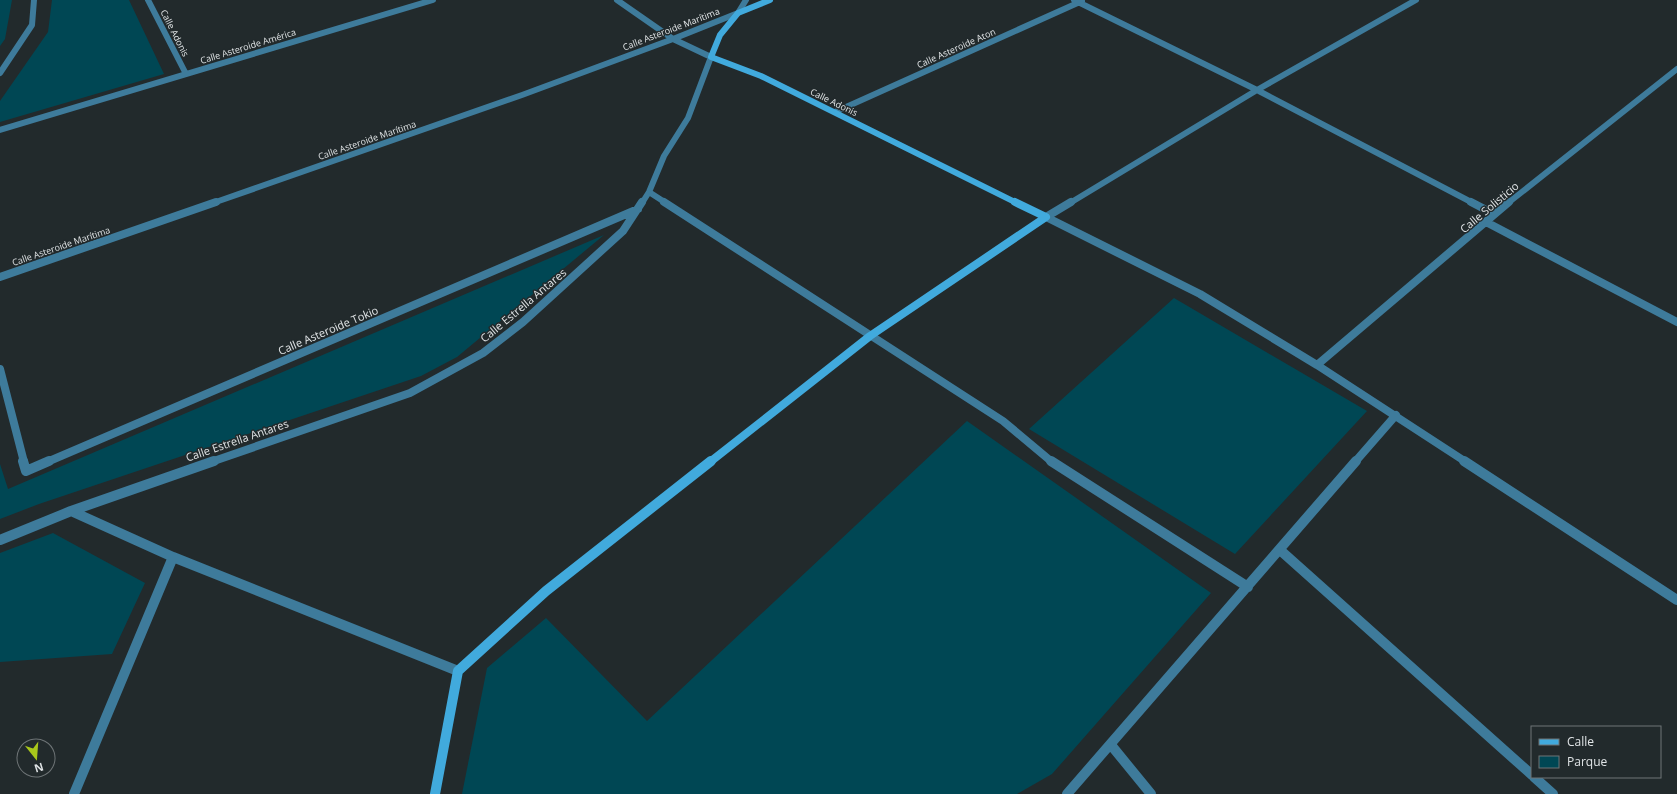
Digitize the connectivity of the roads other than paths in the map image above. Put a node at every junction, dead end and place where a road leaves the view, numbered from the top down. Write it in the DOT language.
graph roads {
  1 [pos="34,0"];
  2 [pos="148,0"];
  3 [pos="433,0"];
  4 [pos="617,0"];
  5 [pos="746,0"];
  6 [pos="770,0"];
  7 [pos="1416,0"];
  8 [pos="1079,1"];
  9 [pos="738,13"];
  10 [pos="673,39"];
  11 [pos="711,57"];
  12 [pos="1677,69"];
  13 [pos="0,73"];
  14 [pos="186,74"];
  15 [pos="1257,90"];
  16 [pos="835,112"];
  17 [pos="0,130"];
  18 [pos="649,192"];
  19 [pos="638,209"];
  20 [pos="1494,214"];
  21 [pos="1046,217"];
  22 [pos="1486,222"];
  23 [pos="0,277"];
  24 [pos="1677,322"];
  25 [pos="870,336"];
  26 [pos="1317,365"];
  27 [pos="0,368"];
  28 [pos="1396,415"];
  29 [pos="71,511"];
  30 [pos="0,540"];
  31 [pos="1280,550"];
  32 [pos="173,557"];
  33 [pos="1248,587"];
  34 [pos="1677,600"];
  35 [pos="458,671"];
  36 [pos="1111,745"];
  37 [pos="1531,774"];
  38 [pos="1535,778"];
  39 [pos="74,794"];
  40 [pos="435,794"];
  41 [pos="1067,794"];
  42 [pos="1151,794"];
  43 [pos="1553,794"];
  1 -- 13 [label="street"];
  2 -- 14 [label="street, Calle Adonis"];
  3 -- 14 [label="street, Calle Asteroide América"];
  4 -- 10 [label="street, Calle Adonis"];
  5 -- 9 [label="street, Calle Estrella Antares"];
  6 -- 9 [label="street"];
  7 -- 15 [label="street"];
  8 -- 15 [label="street"];
  8 -- 16 [label="street, Calle Asteroide Aton"];
  9 -- 10 [label="street, Calle Asteroide Marítima"];
  9 -- 11 [label="street, Calle Estrella Antares"];
  10 -- 11 [label="street, Calle Adonis"];
  10 -- 23 [label="street, Calle Asteroide Marítima"];
  11 -- 16 [label="street, Calle Adonis"];
  11 -- 18 [label="street, Calle Estrella Antares"];
  12 -- 20 [label="street, Calle Solisticio"];
  14 -- 17 [label="street, Calle Asteroide América"];
  15 -- 20 [label="street"];
  15 -- 21 [label="street"];
  16 -- 21 [label="street, Calle Adonis"];
  18 -- 19 [label="street, Calle Estrella Antares"];
  18 -- 25 [label="street"];
  19 -- 27 [label="street, Calle Asteroide Tokio"];
  19 -- 29 [label="street, Calle Estrella Antares"];
  20 -- 22 [label="street, Calle Solisticio"];
  21 -- 25 [label="street"];
  21 -- 26 [label="street"];
  22 -- 24 [label="street"];
  22 -- 26 [label="street, Calle Solisticio"];
  25 -- 33 [label="street"];
  25 -- 35 [label="street"];
  26 -- 28 [label="street"];
  28 -- 31 [label="street"];
  28 -- 34 [label="street"];
  29 -- 30 [label="street, Calle Estrella Antares"];
  29 -- 32 [label="street"];
  31 -- 33 [label="street"];
  31 -- 37 [label="street"];
  32 -- 35 [label="street"];
  32 -- 39 [label="street"];
  33 -- 36 [label="street"];
  35 -- 40 [label="street"];
  36 -- 41 [label="street"];
  36 -- 42 [label="street"];
  38 -- 43 [label="street"];
}
